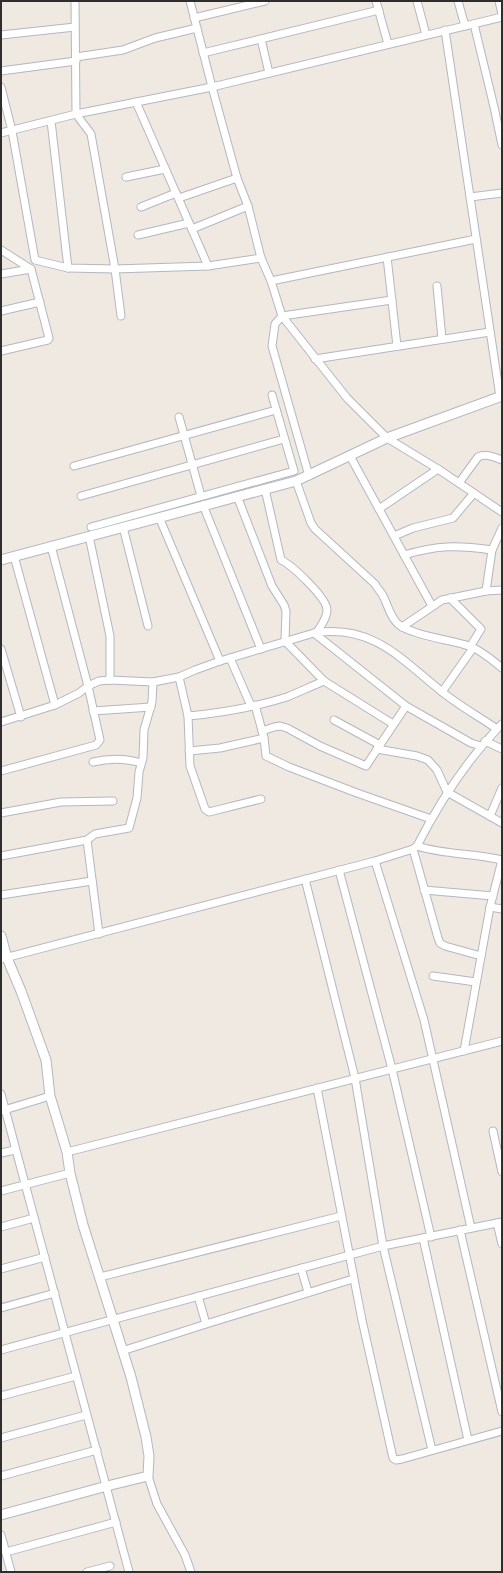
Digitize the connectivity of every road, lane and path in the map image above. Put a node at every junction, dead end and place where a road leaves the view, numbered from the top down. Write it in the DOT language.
graph roads {
  1 [pos="75,1"];
  2 [pos="190,1"];
  3 [pos="265,1"];
  4 [pos="376,1"];
  5 [pos="417,1"];
  6 [pos="458,1"];
  7 [pos="498,1"];
  8 [pos="379,10"];
  9 [pos="502,15"];
  10 [pos="194,18"];
  11 [pos="474,24"];
  12 [pos="465,26"];
  13 [pos="75,27"];
  14 [pos="196,28"];
  15 [pos="445,30"];
  16 [pos="1,35"];
  17 [pos="426,35"];
  18 [pos="261,39"];
  19 [pos="388,44"];
  20 [pos="203,53"];
  21 [pos="76,59"];
  22 [pos="1,71"];
  23 [pos="270,73"];
  24 [pos="1,87"];
  25 [pos="212,87"];
  26 [pos="136,102"];
  27 [pos="502,104"];
  28 [pos="494,107"];
  29 [pos="76,114"];
  30 [pos="51,121"];
  31 [pos="12,130"];
  32 [pos="1,133"];
  33 [pos="502,145"];
  34 [pos="166,169"];
  35 [pos="126,177"];
  36 [pos="237,178"];
  37 [pos="502,193"];
  38 [pos="178,196"];
  39 [pos="470,197"];
  40 [pos="248,206"];
  41 [pos="141,207"];
  42 [pos="191,226"];
  43 [pos="138,236"];
  44 [pos="476,239"];
  45 [pos="1,250"];
  46 [pos="260,258"];
  47 [pos="387,258"];
  48 [pos="208,266"];
  49 [pos="68,268"];
  50 [pos="31,269"];
  51 [pos="115,269"];
  52 [pos="1,274"];
  53 [pos="271,281"];
  54 [pos="437,286"];
  55 [pos="392,300"];
  56 [pos="40,302"];
  57 [pos="1,311"];
  58 [pos="121,316"];
  59 [pos="282,316"];
  60 [pos="490,332"];
  61 [pos="442,340"];
  62 [pos="397,346"];
  63 [pos="1,351"];
  64 [pos="315,359"];
  65 [pos="272,395"];
  66 [pos="501,396"];
  67 [pos="276,410"];
  68 [pos="179,417"];
  69 [pos="184,435"];
  70 [pos="387,438"];
  71 [pos="284,440"];
  72 [pos="350,456"];
  73 [pos="502,460"];
  74 [pos="192,465"];
  75 [pos="74,466"];
  76 [pos="438,469"];
  77 [pos="309,476"];
  78 [pos="296,481"];
  79 [pos="459,483"];
  80 [pos="265,489"];
  81 [pos="474,493"];
  82 [pos="82,496"];
  83 [pos="237,496"];
  84 [pos="202,501"];
  85 [pos="379,509"];
  86 [pos="502,512"];
  87 [pos="159,517"];
  88 [pos="123,527"];
  89 [pos="502,528"];
  90 [pos="90,531"];
  91 [pos="394,536"];
  92 [pos="51,546"];
  93 [pos="492,550"];
  94 [pos="404,555"];
  95 [pos="14,556"];
  96 [pos="1,560"];
  97 [pos="502,590"];
  98 [pos="486,591"];
  99 [pos="450,598"];
  100 [pos="432,606"];
  101 [pos="148,626"];
  102 [pos="402,627"];
  103 [pos="315,632"];
  104 [pos="285,641"];
  105 [pos="472,647"];
  106 [pos="1,649"];
  107 [pos="261,649"];
  108 [pos="230,658"];
  109 [pos="220,660"];
  110 [pos="502,668"];
  111 [pos="179,677"];
  112 [pos="110,680"];
  113 [pos="324,681"];
  114 [pos="153,682"];
  115 [pos="88,686"];
  116 [pos="442,692"];
  117 [pos="55,705"];
  118 [pos="151,706"];
  119 [pos="253,706"];
  120 [pos="406,706"];
  121 [pos="93,711"];
  122 [pos="188,716"];
  123 [pos="21,717"];
  124 [pos="334,720"];
  125 [pos="1,722"];
  126 [pos="393,724"];
  127 [pos="499,726"];
  128 [pos="263,734"];
  129 [pos="483,744"];
  130 [pos="378,747"];
  131 [pos="502,749"];
  132 [pos="189,751"];
  133 [pos="93,762"];
  134 [pos="141,763"];
  135 [pos="1,772"];
  136 [pos="502,788"];
  137 [pos="447,792"];
  138 [pos="261,799"];
  139 [pos="113,801"];
  140 [pos="1,812"];
  141 [pos="490,816"];
  142 [pos="431,819"];
  143 [pos="502,823"];
  144 [pos="87,840"];
  145 [pos="415,847"];
  146 [pos="1,856"];
  147 [pos="502,860"];
  148 [pos="376,861"];
  149 [pos="339,870"];
  150 [pos="305,879"];
  151 [pos="92,881"];
  152 [pos="424,890"];
  153 [pos="1,895"];
  154 [pos="493,896"];
  155 [pos="490,907"];
  156 [pos="502,909"];
  157 [pos="99,934"];
  158 [pos="1,936"];
  159 [pos="481,956"];
  160 [pos="4,958"];
  161 [pos="433,976"];
  162 [pos="476,982"];
  163 [pos="502,1039"];
  164 [pos="464,1050"];
  165 [pos="432,1060"];
  166 [pos="392,1069"];
  167 [pos="355,1078"];
  168 [pos="317,1088"];
  169 [pos="1,1094"];
  170 [pos="50,1096"];
  171 [pos="3,1111"];
  172 [pos="493,1131"];
  173 [pos="15,1150"];
  174 [pos="67,1152"];
  175 [pos="1,1153"];
  176 [pos="502,1172"];
  177 [pos="70,1174"];
  178 [pos="26,1184"];
  179 [pos="1,1191"];
  180 [pos="341,1216"];
  181 [pos="34,1218"];
  182 [pos="500,1222"];
  183 [pos="1,1227"];
  184 [pos="471,1228"];
  185 [pos="460,1230"];
  186 [pos="431,1237"];
  187 [pos="423,1238"];
  188 [pos="502,1244"];
  189 [pos="383,1246"];
  190 [pos="348,1255"];
  191 [pos="44,1256"];
  192 [pos="300,1268"];
  193 [pos="1,1269"];
  194 [pos="100,1277"];
  195 [pos="354,1279"];
  196 [pos="308,1292"];
  197 [pos="55,1293"];
  198 [pos="198,1296"];
  199 [pos="1,1308"];
  200 [pos="112,1320"];
  201 [pos="206,1324"];
  202 [pos="65,1333"];
  203 [pos="1,1350"];
  204 [pos="122,1351"];
  205 [pos="76,1376"];
  206 [pos="1,1396"];
  207 [pos="502,1412"];
  208 [pos="86,1415"];
  209 [pos="502,1431"];
  210 [pos="1,1438"];
  211 [pos="468,1440"];
  212 [pos="98,1450"];
  213 [pos="432,1450"];
  214 [pos="1,1476"];
  215 [pos="148,1476"];
  216 [pos="107,1486"];
  217 [pos="1,1515"];
  218 [pos="116,1522"];
  219 [pos="1,1535"];
  220 [pos="6,1552"];
  221 [pos="110,1566"];
  222 [pos="11,1572"];
  223 [pos="87,1572"];
  224 [pos="129,1572"];
  225 [pos="191,1572"];
  1 -- 13 [label="street"];
  2 -- 10 [label="street"];
  3 -- 10 [label="street"];
  4 -- 8 [label="street"];
  5 -- 17 [label="street"];
  6 -- 12 [label="street"];
  7 -- 9 [label="street"];
  8 -- 18 [label="street"];
  8 -- 19 [label="street"];
  9 -- 11 [label="street"];
  10 -- 14 [label="street"];
  11 -- 12 [label="street"];
  11 -- 28 [label="street"];
  12 -- 15 [label="street"];
  13 -- 16 [label="street"];
  13 -- 21 [label="street"];
  14 -- 20 [label="street"];
  14 -- 21 [label="street"];
  15 -- 17 [label="street"];
  15 -- 39 [label="street"];
  17 -- 19 [label="street"];
  18 -- 20 [label="street"];
  18 -- 23 [label="street"];
  19 -- 23 [label="street"];
  20 -- 25 [label="street"];
  21 -- 22 [label="street"];
  21 -- 29 [label="street"];
  23 -- 25 [label="street"];
  24 -- 31 [label="street"];
  25 -- 26 [label="street"];
  25 -- 36 [label="street"];
  26 -- 29 [label="street"];
  26 -- 34 [label="street"];
  27 -- 28 [label="street"];
  28 -- 33 [label="street"];
  29 -- 30 [label="street"];
  29 -- 51 [label="street"];
  30 -- 31 [label="street"];
  30 -- 49 [label="street"];
  31 -- 32 [label="street"];
  31 -- 49 [label="street"];
  34 -- 35 [label="street"];
  34 -- 38 [label="street"];
  36 -- 38 [label="street"];
  36 -- 40 [label="street"];
  37 -- 39 [label="street"];
  38 -- 41 [label="street"];
  38 -- 42 [label="street"];
  39 -- 44 [label="street"];
  40 -- 42 [label="street"];
  40 -- 46 [label="street"];
  42 -- 43 [label="street"];
  42 -- 48 [label="street"];
  44 -- 47 [label="street"];
  44 -- 60 [label="street"];
  45 -- 50 [label="street"];
  46 -- 48 [label="street"];
  46 -- 53 [label="street"];
  47 -- 53 [label="street"];
  47 -- 55 [label="street"];
  48 -- 51 [label="street"];
  49 -- 51 [label="street"];
  50 -- 52 [label="street"];
  50 -- 56 [label="street"];
  51 -- 58 [label="street"];
  53 -- 59 [label="street"];
  54 -- 61 [label="street"];
  55 -- 59 [label="street"];
  55 -- 62 [label="street"];
  56 -- 57 [label="street"];
  56 -- 63 [label="street"];
  59 -- 64 [label="street"];
  59 -- 77 [label="street"];
  60 -- 61 [label="street"];
  60 -- 66 [label="street"];
  61 -- 62 [label="street"];
  62 -- 64 [label="street"];
  64 -- 70 [label="street"];
  65 -- 67 [label="street"];
  66 -- 70 [label="street"];
  67 -- 69 [label="street"];
  67 -- 71 [label="street"];
  68 -- 69 [label="street"];
  69 -- 74 [label="street"];
  69 -- 75 [label="street"];
  70 -- 72 [label="street"];
  70 -- 76 [label="street"];
  71 -- 74 [label="street"];
  71 -- 84 [label="street"];
  72 -- 77 [label="street"];
  72 -- 85 [label="street"];
  73 -- 79 [label="street"];
  74 -- 82 [label="street"];
  74 -- 84 [label="street"];
  76 -- 79 [label="street"];
  76 -- 85 [label="street"];
  77 -- 78 [label="street"];
  78 -- 80 [label="street"];
  78 -- 102 [label="street"];
  79 -- 81 [label="street"];
  80 -- 83 [label="street"];
  80 -- 103 [label="street"];
  81 -- 86 [label="street"];
  81 -- 91 [label="street"];
  83 -- 84 [label="street"];
  83 -- 104 [label="street"];
  84 -- 87 [label="street"];
  84 -- 90 [label="street"];
  84 -- 107 [label="street"];
  85 -- 91 [label="street"];
  87 -- 88 [label="street"];
  87 -- 109 [label="street"];
  88 -- 90 [label="street"];
  88 -- 101 [label="street"];
  89 -- 93 [label="street"];
  90 -- 92 [label="street"];
  90 -- 112 [label="street"];
  91 -- 94 [label="street"];
  92 -- 95 [label="street"];
  92 -- 115 [label="street"];
  93 -- 94 [label="street"];
  93 -- 98 [label="street"];
  94 -- 100 [label="street"];
  95 -- 96 [label="street"];
  95 -- 117 [label="street"];
  97 -- 98 [label="street"];
  98 -- 99 [label="street"];
  99 -- 100 [label="street"];
  99 -- 105 [label="street"];
  100 -- 102 [label="street"];
  102 -- 105 [label="street"];
  103 -- 104 [label="street"];
  103 -- 116 [label="street"];
  103 -- 120 [label="street"];
  104 -- 107 [label="street"];
  104 -- 113 [label="street"];
  105 -- 110 [label="street"];
  105 -- 116 [label="street"];
  106 -- 123 [label="street"];
  107 -- 108 [label="street"];
  108 -- 109 [label="street"];
  108 -- 119 [label="street"];
  109 -- 111 [label="street"];
  111 -- 114 [label="street"];
  111 -- 122 [label="street"];
  112 -- 114 [label="street"];
  112 -- 115 [label="street"];
  113 -- 119 [label="street"];
  113 -- 126 [label="street"];
  114 -- 118 [label="street"];
  115 -- 117 [label="street"];
  115 -- 121 [label="street"];
  116 -- 127 [label="street"];
  117 -- 123 [label="street"];
  118 -- 121 [label="street"];
  118 -- 134 [label="street"];
  119 -- 122 [label="street"];
  119 -- 128 [label="street"];
  120 -- 126 [label="street"];
  120 -- 129 [label="street"];
  121 -- 135 [label="street"];
  122 -- 132 [label="street"];
  123 -- 125 [label="street"];
  124 -- 130 [label="street"];
  126 -- 130 [label="street"];
  127 -- 129 [label="street"];
  128 -- 130 [label="street"];
  128 -- 132 [label="street"];
  128 -- 142 [label="street"];
  129 -- 131 [label="street"];
  129 -- 137 [label="street"];
  130 -- 137 [label="street"];
  132 -- 138 [label="street"];
  133 -- 134 [label="street"];
  134 -- 144 [label="street"];
  136 -- 141 [label="street"];
  137 -- 141 [label="street"];
  137 -- 142 [label="street"];
  139 -- 140 [label="street"];
  141 -- 143 [label="street"];
  142 -- 145 [label="street"];
  144 -- 146 [label="street"];
  144 -- 151 [label="street"];
  145 -- 147 [label="street"];
  145 -- 148 [label="street"];
  145 -- 152 [label="street"];
  147 -- 154 [label="street"];
  148 -- 149 [label="street"];
  148 -- 165 [label="street"];
  149 -- 150 [label="street"];
  149 -- 166 [label="street"];
  150 -- 157 [label="street"];
  150 -- 167 [label="street"];
  151 -- 153 [label="street"];
  151 -- 157 [label="street"];
  152 -- 154 [label="street"];
  152 -- 159 [label="street"];
  154 -- 155 [label="street"];
  155 -- 156 [label="street"];
  155 -- 159 [label="street"];
  157 -- 160 [label="street"];
  158 -- 160 [label="street"];
  159 -- 162 [label="street"];
  160 -- 170 [label="street"];
  161 -- 162 [label="street"];
  162 -- 164 [label="street"];
  163 -- 164 [label="street"];
  164 -- 165 [label="street"];
  165 -- 166 [label="street"];
  165 -- 184 [label="street"];
  166 -- 167 [label="street"];
  166 -- 186 [label="street"];
  167 -- 168 [label="street"];
  167 -- 189 [label="street"];
  168 -- 174 [label="street"];
  168 -- 180 [label="street"];
  169 -- 171 [label="street"];
  170 -- 171 [label="street"];
  170 -- 174 [label="street"];
  171 -- 173 [label="street"];
  172 -- 176 [label="street"];
  173 -- 175 [label="street"];
  173 -- 178 [label="street"];
  174 -- 177 [label="street"];
  177 -- 178 [label="street"];
  177 -- 194 [label="street"];
  178 -- 179 [label="street"];
  178 -- 181 [label="street"];
  180 -- 190 [label="street"];
  180 -- 194 [label="street"];
  181 -- 183 [label="street"];
  181 -- 191 [label="street"];
  182 -- 184 [label="street"];
  182 -- 188 [label="street"];
  184 -- 185 [label="street"];
  185 -- 186 [label="street"];
  185 -- 207 [label="street"];
  186 -- 187 [label="street"];
  187 -- 189 [label="street"];
  187 -- 211 [label="street"];
  189 -- 190 [label="street"];
  189 -- 213 [label="street"];
  190 -- 192 [label="street"];
  190 -- 195 [label="street"];
  191 -- 193 [label="street"];
  191 -- 197 [label="street"];
  192 -- 196 [label="street"];
  192 -- 198 [label="street"];
  194 -- 200 [label="street"];
  195 -- 196 [label="street"];
  195 -- 213 [label="street"];
  196 -- 201 [label="street"];
  197 -- 199 [label="street"];
  197 -- 202 [label="street"];
  198 -- 200 [label="street"];
  198 -- 201 [label="street"];
  200 -- 202 [label="street"];
  200 -- 204 [label="street"];
  201 -- 204 [label="street"];
  202 -- 203 [label="street"];
  202 -- 205 [label="street"];
  204 -- 215 [label="street"];
  205 -- 206 [label="street"];
  205 -- 208 [label="street"];
  208 -- 210 [label="street"];
  208 -- 212 [label="street"];
  209 -- 211 [label="street"];
  211 -- 213 [label="street"];
  212 -- 214 [label="street"];
  212 -- 216 [label="street"];
  215 -- 216 [label="street"];
  215 -- 225 [label="street"];
  216 -- 217 [label="street"];
  216 -- 218 [label="street"];
  218 -- 220 [label="street"];
  218 -- 224 [label="street"];
  219 -- 220 [label="street"];
  220 -- 222 [label="street"];
  221 -- 223 [label="street"];
}
